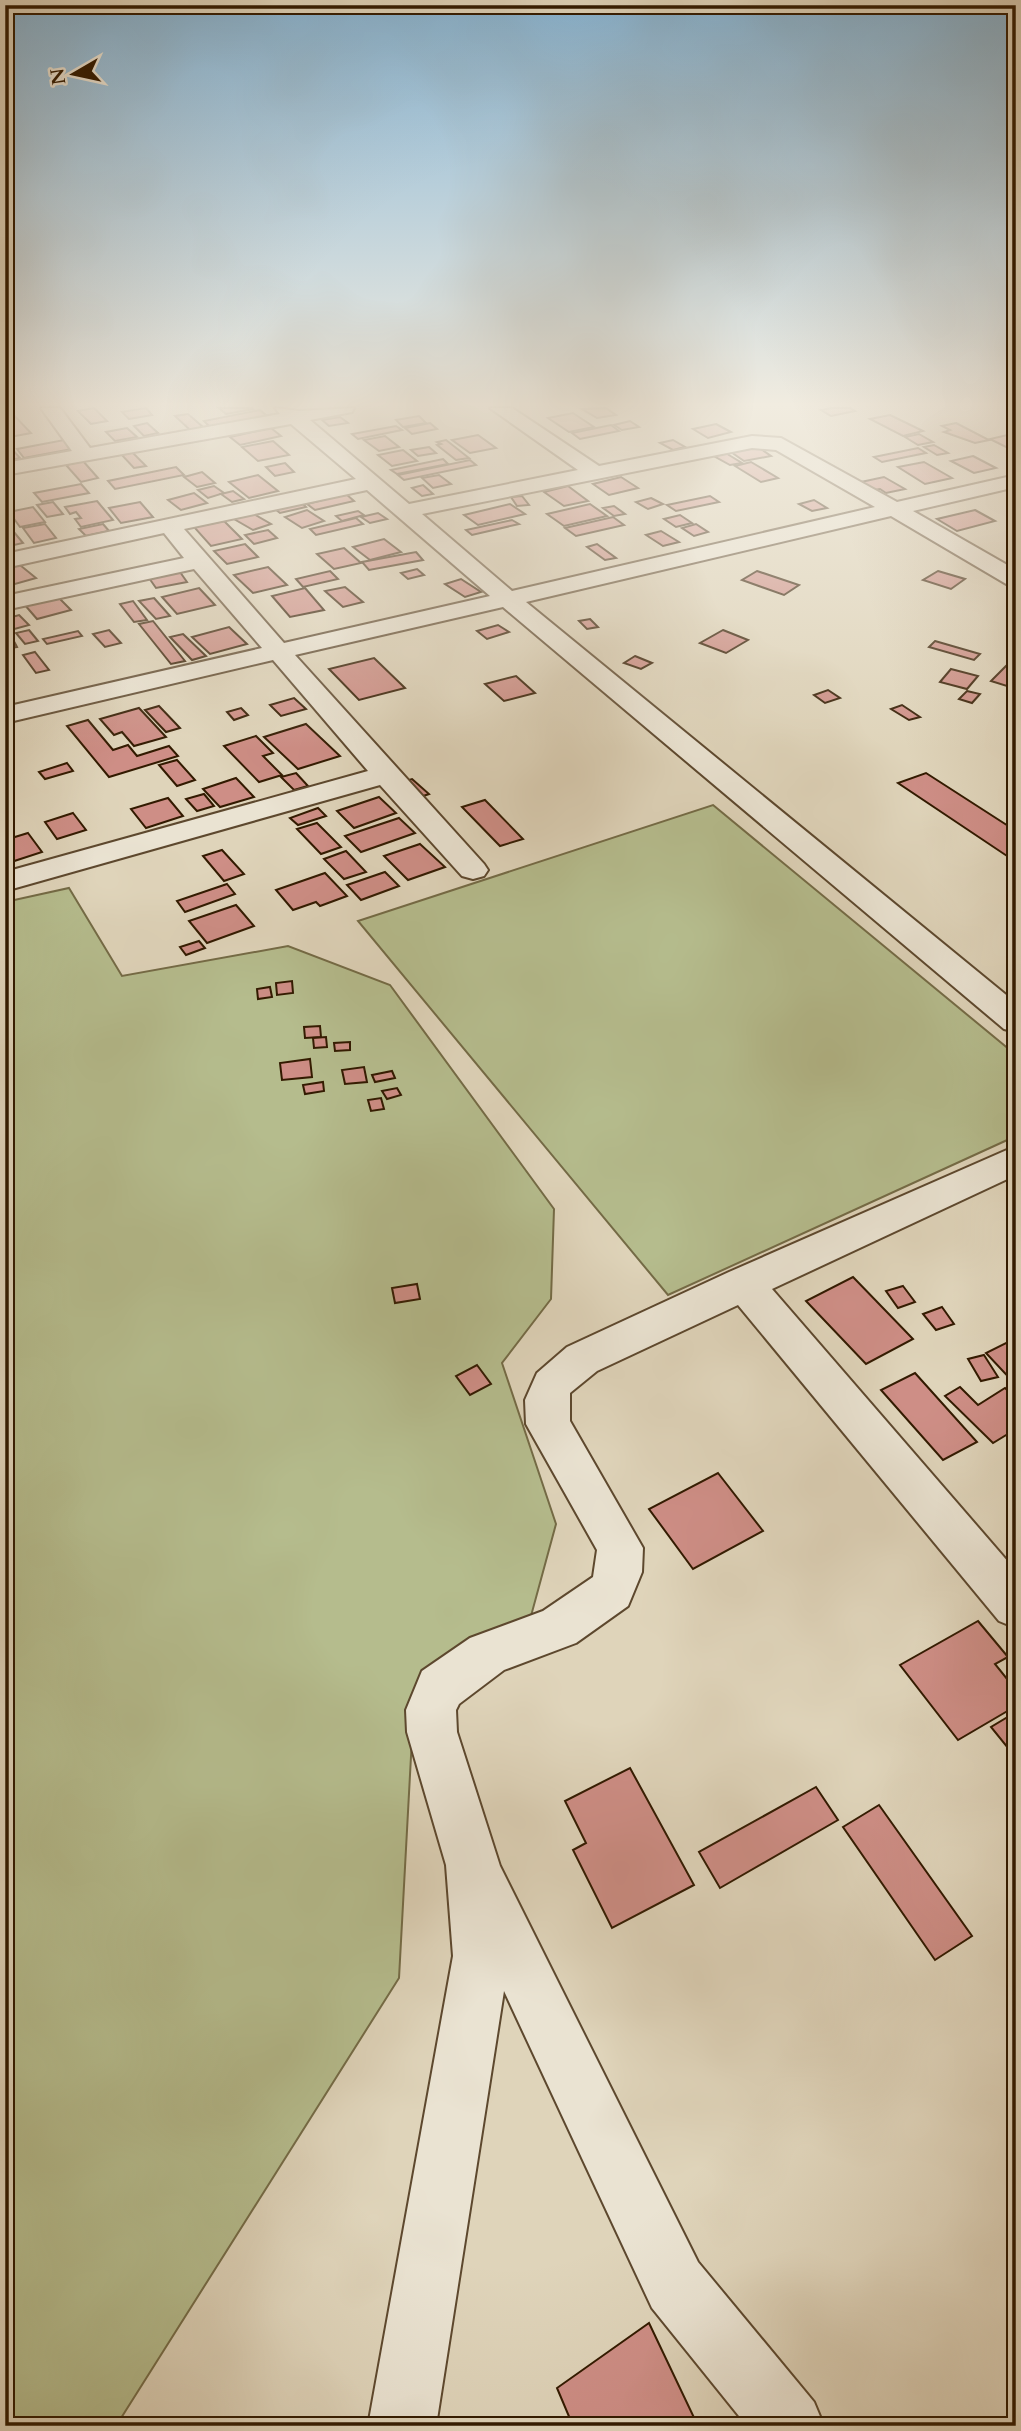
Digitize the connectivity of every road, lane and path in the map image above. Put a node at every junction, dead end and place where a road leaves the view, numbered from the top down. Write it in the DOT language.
graph roads {
  1 [pos="190,521"];
  2 [pos="417,521"];
  3 [pos="837,521"];
  4 [pos="913,521"];
  5 [pos="169,526"];
  6 [pos="5,561"];
  7 [pos="200,561"];
  8 [pos="1016,580"];
  9 [pos="507,598"];
  10 [pos="5,603"];
  11 [pos="276,651"];
  12 [pos="5,715"];
  13 [pos="386,775"];
  14 [pos="473,870"];
  15 [pos="5,882"];
  16 [pos="1016,1021"];
  17 [pos="1016,1159"];
  18 [pos="743,1283"];
  19 [pos="1016,1606"];
  20 [pos="473,1865"];
  21 [pos="402,2426"];
  22 [pos="790,2426"];
  1 -- 5 [label="street"];
  2 -- 9 [label="street"];
  3 -- 9 [label="street"];
  4 -- 8 [label="street"];
  5 -- 6 [label="street"];
  5 -- 7 [label="street"];
  7 -- 10 [label="street"];
  7 -- 11 [label="street"];
  9 -- 11 [label="street"];
  9 -- 16 [label="street"];
  11 -- 12 [label="street"];
  11 -- 13 [label="street"];
  13 -- 14 [label="street"];
  13 -- 15 [label="street"];
  17 -- 18 [label="street"];
  18 -- 19 [label="street"];
  18 -- 20 [label="street"];
  20 -- 21 [label="street"];
  20 -- 22 [label="street"];
}
